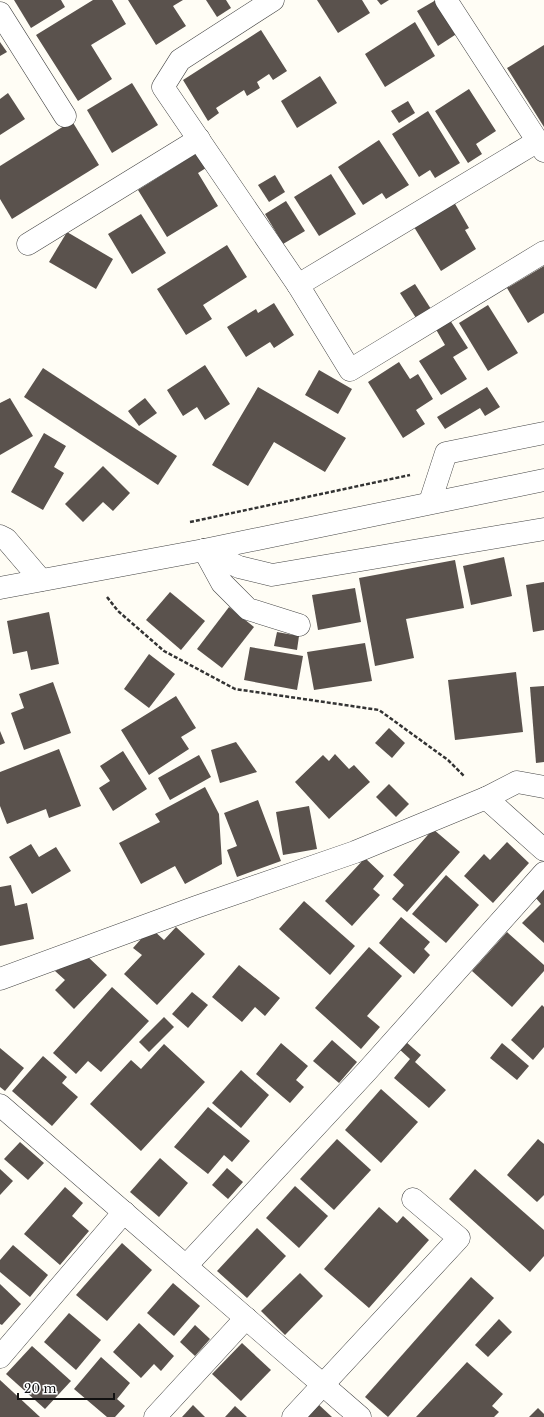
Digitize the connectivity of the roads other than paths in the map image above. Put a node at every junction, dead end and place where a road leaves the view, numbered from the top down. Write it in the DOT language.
graph roads {
  1 [pos="273,0"];
  2 [pos="446,0"];
  3 [pos="0,13"];
  4 [pos="65,116"];
  5 [pos="199,139"];
  6 [pos="541,146"];
  7 [pos="28,244"];
  8 [pos="544,252"];
  9 [pos="298,285"];
  10 [pos="544,433"];
  11 [pos="544,480"];
  12 [pos="430,502"];
  13 [pos="544,529"];
  14 [pos="0,536"];
  15 [pos="204,550"];
  16 [pos="41,580"];
  17 [pos="0,588"];
  18 [pos="299,626"];
  19 [pos="544,787"];
  20 [pos="486,798"];
  21 [pos="544,850"];
  22 [pos="544,873"];
  23 [pos="0,979"];
  24 [pos="0,1105"];
  25 [pos="413,1199"];
  26 [pos="124,1212"];
  27 [pos="186,1266"];
  28 [pos="246,1318"];
  29 [pos="0,1357"];
  30 [pos="322,1384"];
  31 [pos="155,1417"];
  32 [pos="293,1417"];
  33 [pos="360,1417"];
  1 -- 5 [label="street"];
  2 -- 6 [label="street"];
  3 -- 4 [label="street"];
  5 -- 7 [label="street"];
  5 -- 9 [label="street"];
  6 -- 9 [label="street"];
  8 -- 9 [label="street"];
  10 -- 12 [label="street"];
  11 -- 12 [label="street"];
  12 -- 15 [label="street"];
  13 -- 15 [label="street"];
  14 -- 16 [label="street"];
  15 -- 16 [label="street"];
  15 -- 18 [label="street"];
  16 -- 17 [label="street"];
  19 -- 20 [label="street"];
  20 -- 21 [label="street"];
  20 -- 23 [label="street"];
  22 -- 27 [label="street"];
  24 -- 26 [label="street"];
  25 -- 30 [label="street"];
  26 -- 27 [label="street"];
  26 -- 29 [label="street"];
  27 -- 28 [label="street"];
  28 -- 30 [label="street"];
  28 -- 31 [label="street"];
  30 -- 32 [label="street"];
  30 -- 33 [label="street"];
}
